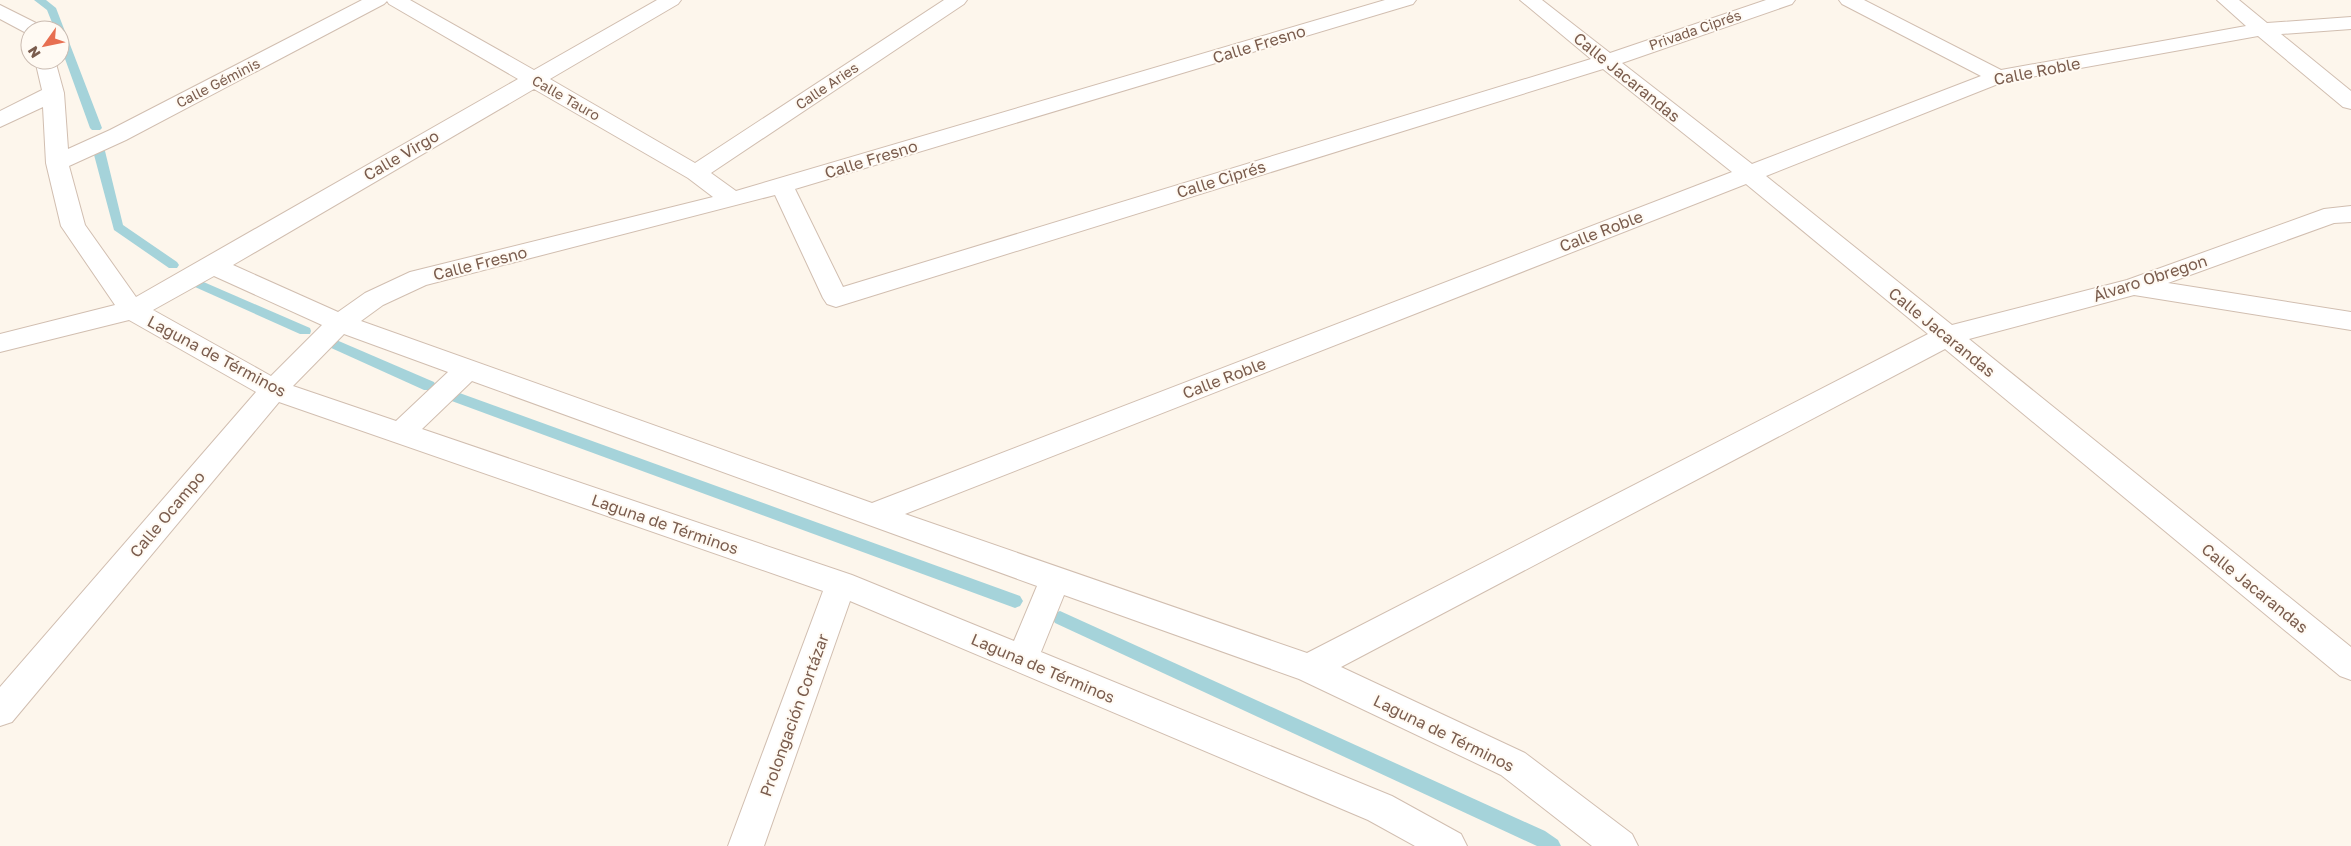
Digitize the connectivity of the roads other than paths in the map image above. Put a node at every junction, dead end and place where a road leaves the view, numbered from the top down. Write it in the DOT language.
graph roads {
  1 [pos="377,0"];
  2 [pos="396,0"];
  3 [pos="671,0"];
  4 [pos="957,0"];
  5 [pos="1406,0"];
  6 [pos="1530,0"];
  7 [pos="1785,0"];
  8 [pos="1849,0"];
  9 [pos="2227,0"];
  10 [pos="0,11"];
  11 [pos="20,22"];
  12 [pos="2351,23"];
  13 [pos="2263,29"];
  14 [pos="1606,61"];
  15 [pos="47,70"];
  16 [pos="1998,77"];
  17 [pos="533,79"];
  18 [pos="53,93"];
  19 [pos="2351,102"];
  20 [pos="0,120"];
  21 [pos="57,163"];
  22 [pos="696,173"];
  23 [pos="1749,174"];
  24 [pos="782,186"];
  25 [pos="732,200"];
  26 [pos="2351,214"];
  27 [pos="211,265"];
  28 [pos="2133,287"];
  29 [pos="132,310"];
  30 [pos="2351,321"];
  31 [pos="340,323"];
  32 [pos="1947,336"];
  33 [pos="0,343"];
  34 [pos="468,369"];
  35 [pos="272,389"];
  36 [pos="401,433"];
  37 [pos="872,515"];
  38 [pos="1055,579"];
  39 [pos="841,584"];
  40 [pos="1022,659"];
  41 [pos="2351,666"];
  42 [pos="1309,668"];
  43 [pos="0,711"];
  44 [pos="746,846"];
  45 [pos="1449,846"];
  46 [pos="1620,846"];
  1 -- 21 [label="street, Calle Géminis"];
  2 -- 17 [label="street, Calle Tauro"];
  3 -- 17 [label="street, Calle Virgo"];
  4 -- 22 [label="street, Calle Aries"];
  5 -- 24 [label="street, Calle Fresno"];
  6 -- 14 [label="street, Calle Jacarandas"];
  7 -- 14 [label="street, Privada Ciprés"];
  8 -- 16 [label="street"];
  9 -- 13 [label="street"];
  10 -- 11 [label="street"];
  12 -- 13 [label="street, Calle Roble"];
  13 -- 16 [label="street, Calle Roble"];
  13 -- 19 [label="street"];
  14 -- 23 [label="street, Calle Jacarandas"];
  14 -- 24 [label="street, Calle Ciprés"];
  15 -- 18 [label="street, Laguna de Términos"];
  16 -- 23 [label="street, Calle Roble"];
  17 -- 22 [label="street, Calle Tauro"];
  17 -- 27 [label="street, Calle Virgo"];
  18 -- 20 [label="street"];
  18 -- 21 [label="street, Laguna de Términos"];
  21 -- 29 [label="street, Laguna de Términos"];
  22 -- 25 [label="street, Calle Tauro"];
  23 -- 32 [label="street, Calle Jacarandas"];
  23 -- 37 [label="street, Calle Roble"];
  24 -- 25 [label="street, Calle Fresno"];
  25 -- 31 [label="street, Calle Fresno"];
  26 -- 28 [label="street, Álvaro Obregon"];
  27 -- 29 [label="street, Calle Virgo"];
  27 -- 31 [label="street, Laguna de Términos"];
  28 -- 30 [label="street"];
  28 -- 32 [label="street, Álvaro Obregon"];
  29 -- 33 [label="street, Calle Virgo"];
  29 -- 35 [label="street, Laguna de Términos"];
  31 -- 34 [label="street, Laguna de Términos"];
  31 -- 35 [label="street, Calle Ocampo"];
  32 -- 41 [label="street, Calle Jacarandas"];
  32 -- 42 [label="street, Álvaro Obregon"];
  34 -- 36 [label="street"];
  34 -- 37 [label="street, Laguna de Términos"];
  35 -- 36 [label="street, Laguna de Términos"];
  35 -- 43 [label="street, Calle Ocampo"];
  36 -- 39 [label="street, Laguna de Términos"];
  37 -- 38 [label="street, Laguna de Términos"];
  38 -- 40 [label="street"];
  38 -- 42 [label="street, Laguna de Términos"];
  39 -- 40 [label="street, Laguna de Términos"];
  39 -- 44 [label="street, Prolongación Cortázar"];
  40 -- 45 [label="street, Laguna de Términos"];
  42 -- 46 [label="street, Laguna de Términos"];
}
